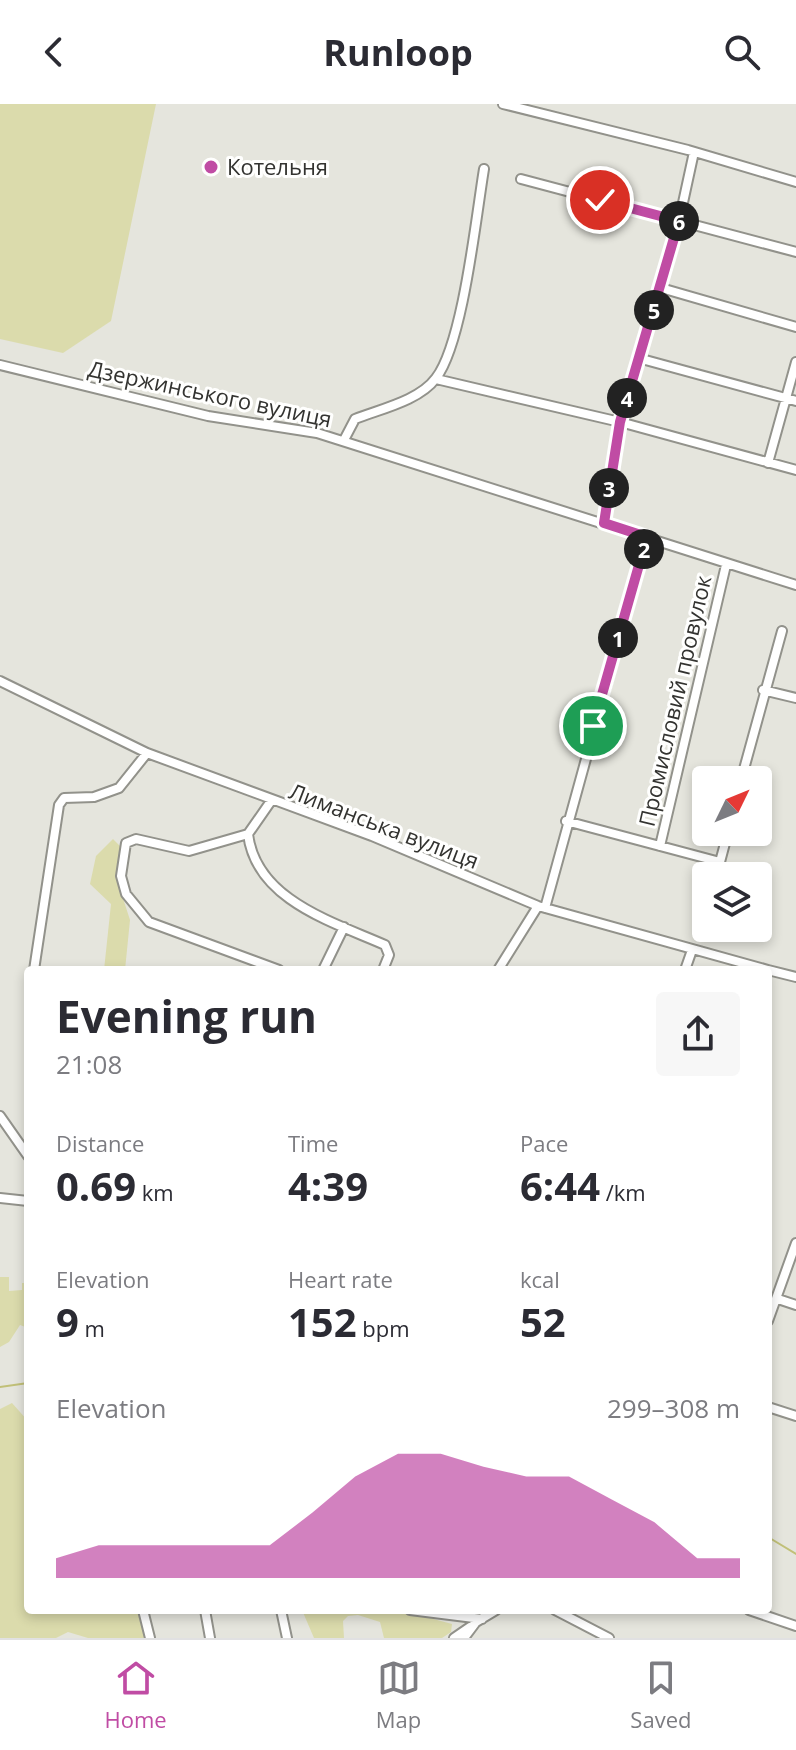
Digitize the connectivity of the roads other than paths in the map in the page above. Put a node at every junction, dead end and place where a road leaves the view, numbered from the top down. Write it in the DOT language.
graph roads {
  1 [pos="503,104"];
  2 [pos="694,152"];
  3 [pos="484,169"];
  4 [pos="521,179"];
  5 [pos="796,182"];
  6 [pos="679,221"];
  7 [pos="796,252"];
  8 [pos="661,288"];
  9 [pos="796,327"];
  10 [pos="638,358"];
  11 [pos="796,362"];
  12 [pos="0,365"];
  13 [pos="436,379"];
  14 [pos="786,398"];
  15 [pos="796,401"];
  16 [pos="620,422"];
  17 [pos="344,440"];
  18 [pos="768,463"];
  19 [pos="796,470"];
  20 [pos="604,523"];
  21 [pos="647,537"];
  22 [pos="726,565"];
  23 [pos="796,585"];
  24 [pos="782,631"];
  25 [pos="0,681"];
  26 [pos="763,690"];
  27 [pos="796,698"];
  28 [pos="147,753"];
  29 [pos="744,766"];
  30 [pos="271,801"];
  31 [pos="566,821"];
  32 [pos="248,834"];
  33 [pos="660,846"];
  34 [pos="724,846"];
  35 [pos="541,907"];
  36 [pos="344,927"];
  37 [pos="692,950"];
  38 [pos="35,966"];
  39 [pos="268,966"];
  40 [pos="325,966"];
  41 [pos="385,966"];
  42 [pos="501,966"];
  43 [pos="686,966"];
  44 [pos="753,966"];
  45 [pos="772,971"];
  46 [pos="796,977"];
  47 [pos="0,1116"];
  48 [pos="24,1150"];
  49 [pos="0,1198"];
  50 [pos="24,1201"];
  51 [pos="796,1243"];
  52 [pos="778,1299"];
  53 [pos="796,1305"];
  54 [pos="772,1310"];
  55 [pos="772,1408"];
  56 [pos="796,1416"];
  57 [pos="144,1614"];
  58 [pos="206,1614"];
  59 [pos="282,1614"];
  60 [pos="438,1614"];
  61 [pos="489,1614"];
  62 [pos="563,1614"];
  63 [pos="761,1614"];
  64 [pos="479,1620"];
  65 [pos="796,1626"];
  66 [pos="150,1638"];
  67 [pos="210,1638"];
  68 [pos="287,1638"];
  69 [pos="454,1638"];
  70 [pos="464,1638"];
  71 [pos="609,1638"];
  1 -- 2 [label="street"];
  2 -- 5 [label="street"];
  2 -- 6 [label="street"];
  3 -- 13 [label="street"];
  4 -- 6 [label="street"];
  6 -- 7 [label="street"];
  6 -- 8 [label="street"];
  8 -- 9 [label="street"];
  8 -- 10 [label="street"];
  10 -- 14 [label="street"];
  10 -- 16 [label="street"];
  11 -- 14 [label="street"];
  12 -- 17 [label="street, Дзержинського вулиця"];
  13 -- 16 [label="street"];
  13 -- 17 [label="street"];
  14 -- 15 [label="street"];
  14 -- 18 [label="street"];
  16 -- 18 [label="street"];
  16 -- 20 [label="street"];
  17 -- 20 [label="street, Дзержинського вулиця"];
  18 -- 19 [label="street"];
  20 -- 21 [label="street, Дзержинського вулиця"];
  21 -- 22 [label="street, Дзержинського вулиця"];
  21 -- 31 [label="street"];
  22 -- 23 [label="street, Дзержинського вулиця"];
  22 -- 33 [label="street, Промисловий провулок"];
  24 -- 26 [label="street"];
  25 -- 28 [label="street, Лиманська вулиця"];
  26 -- 27 [label="street"];
  26 -- 29 [label="street"];
  28 -- 30 [label="street, Лиманська вулиця"];
  28 -- 38 [label="street"];
  30 -- 32 [label="street"];
  30 -- 35 [label="street, Лиманська вулиця"];
  31 -- 33 [label="street"];
  31 -- 35 [label="street"];
  32 -- 36 [label="street"];
  32 -- 39 [label="street"];
  33 -- 34 [label="street"];
  35 -- 37 [label="street, Лиманська вулиця"];
  35 -- 42 [label="street"];
  36 -- 40 [label="street"];
  36 -- 41 [label="street"];
  37 -- 43 [label="street"];
  37 -- 44 [label="street, Лиманська вулиця"];
  45 -- 46 [label="street, Лиманська вулиця"];
  47 -- 48 [label="street"];
  49 -- 50 [label="street"];
  51 -- 52 [label="street"];
  52 -- 53 [label="street"];
  52 -- 54 [label="street"];
  55 -- 56 [label="street"];
  57 -- 66 [label="street"];
  58 -- 67 [label="street"];
  59 -- 68 [label="street"];
  60 -- 64 [label="street"];
  61 -- 64 [label="street"];
  62 -- 71 [label="street"];
  63 -- 65 [label="street"];
  64 -- 69 [label="street"];
  64 -- 70 [label="street"];
}
